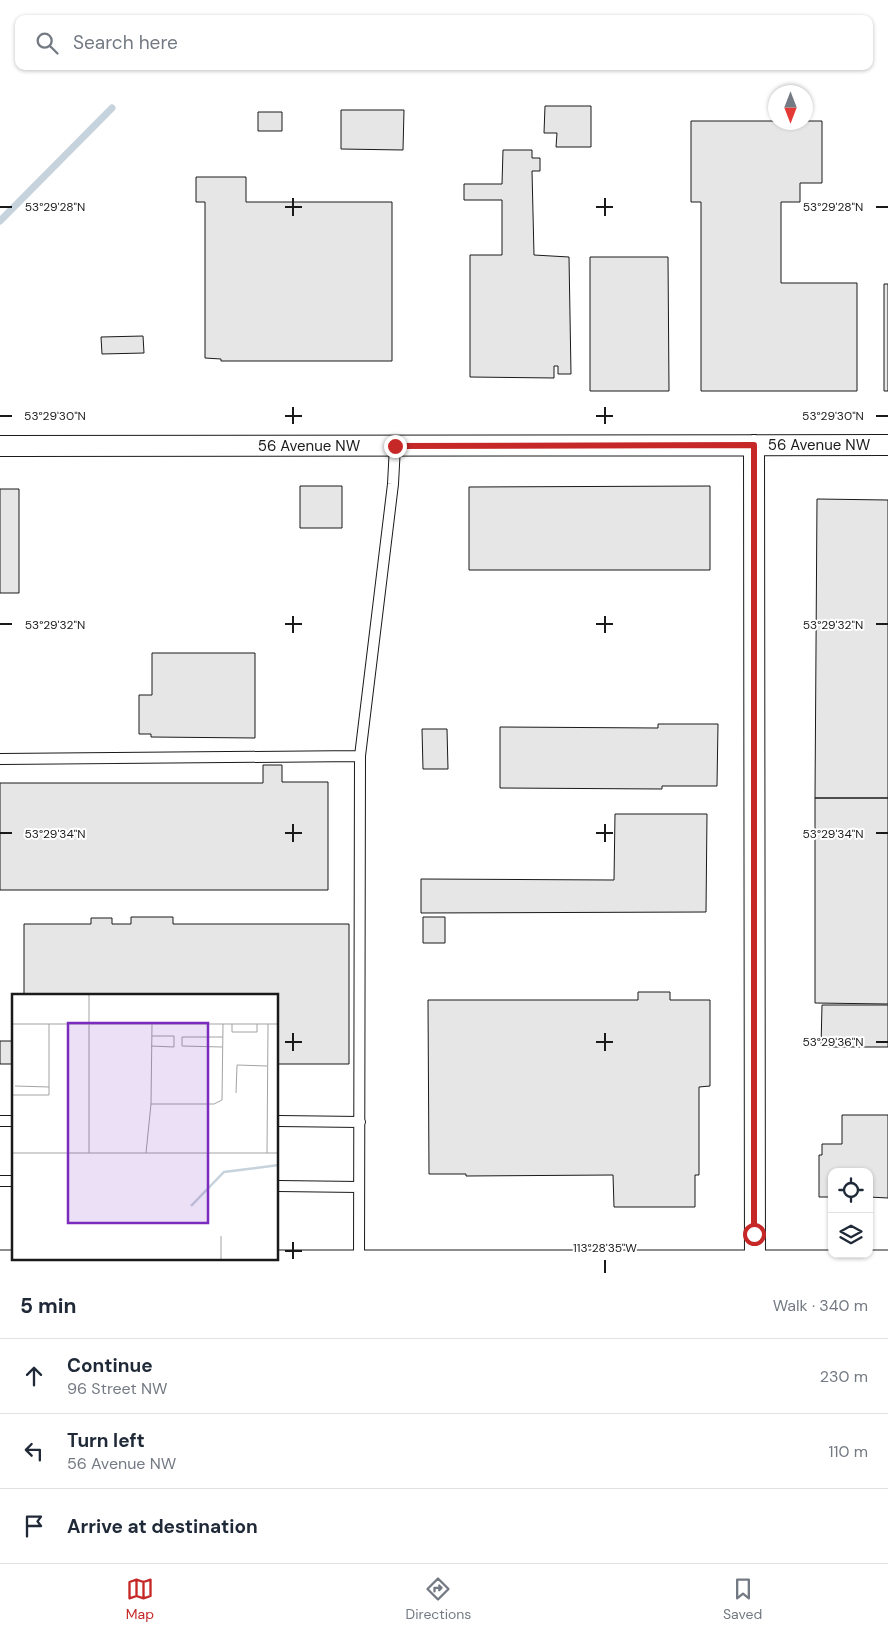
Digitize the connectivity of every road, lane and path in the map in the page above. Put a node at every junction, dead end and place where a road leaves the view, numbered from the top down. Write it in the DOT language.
graph roads {
  1 [pos="754,445"];
  2 [pos="888,445"];
  3 [pos="0,446"];
  4 [pos="395,446"];
  5 [pos="360,756"];
  6 [pos="0,759"];
  7 [pos="279,1121"];
  8 [pos="360,1122"];
  9 [pos="279,1186"];
  10 [pos="359,1187"];
  11 [pos="0,1263"];
  12 [pos="359,1263"];
  13 [pos="888,1263"];
  14 [pos="754,1268"];
  1 -- 2 [label="street, 56 Avenue NW"];
  1 -- 4 [label="street, 56 Avenue NW"];
  1 -- 14 [label="street"];
  3 -- 4 [label="street, 56 Avenue NW"];
  4 -- 5 [label="lane"];
  5 -- 6 [label="lane"];
  5 -- 8 [label="lane"];
  7 -- 8 [label="lane"];
  8 -- 10 [label="lane"];
  9 -- 10 [label="lane"];
  10 -- 12 [label="lane"];
  11 -- 12 [label="street"];
  12 -- 14 [label="street"];
  13 -- 14 [label="street"];
}
